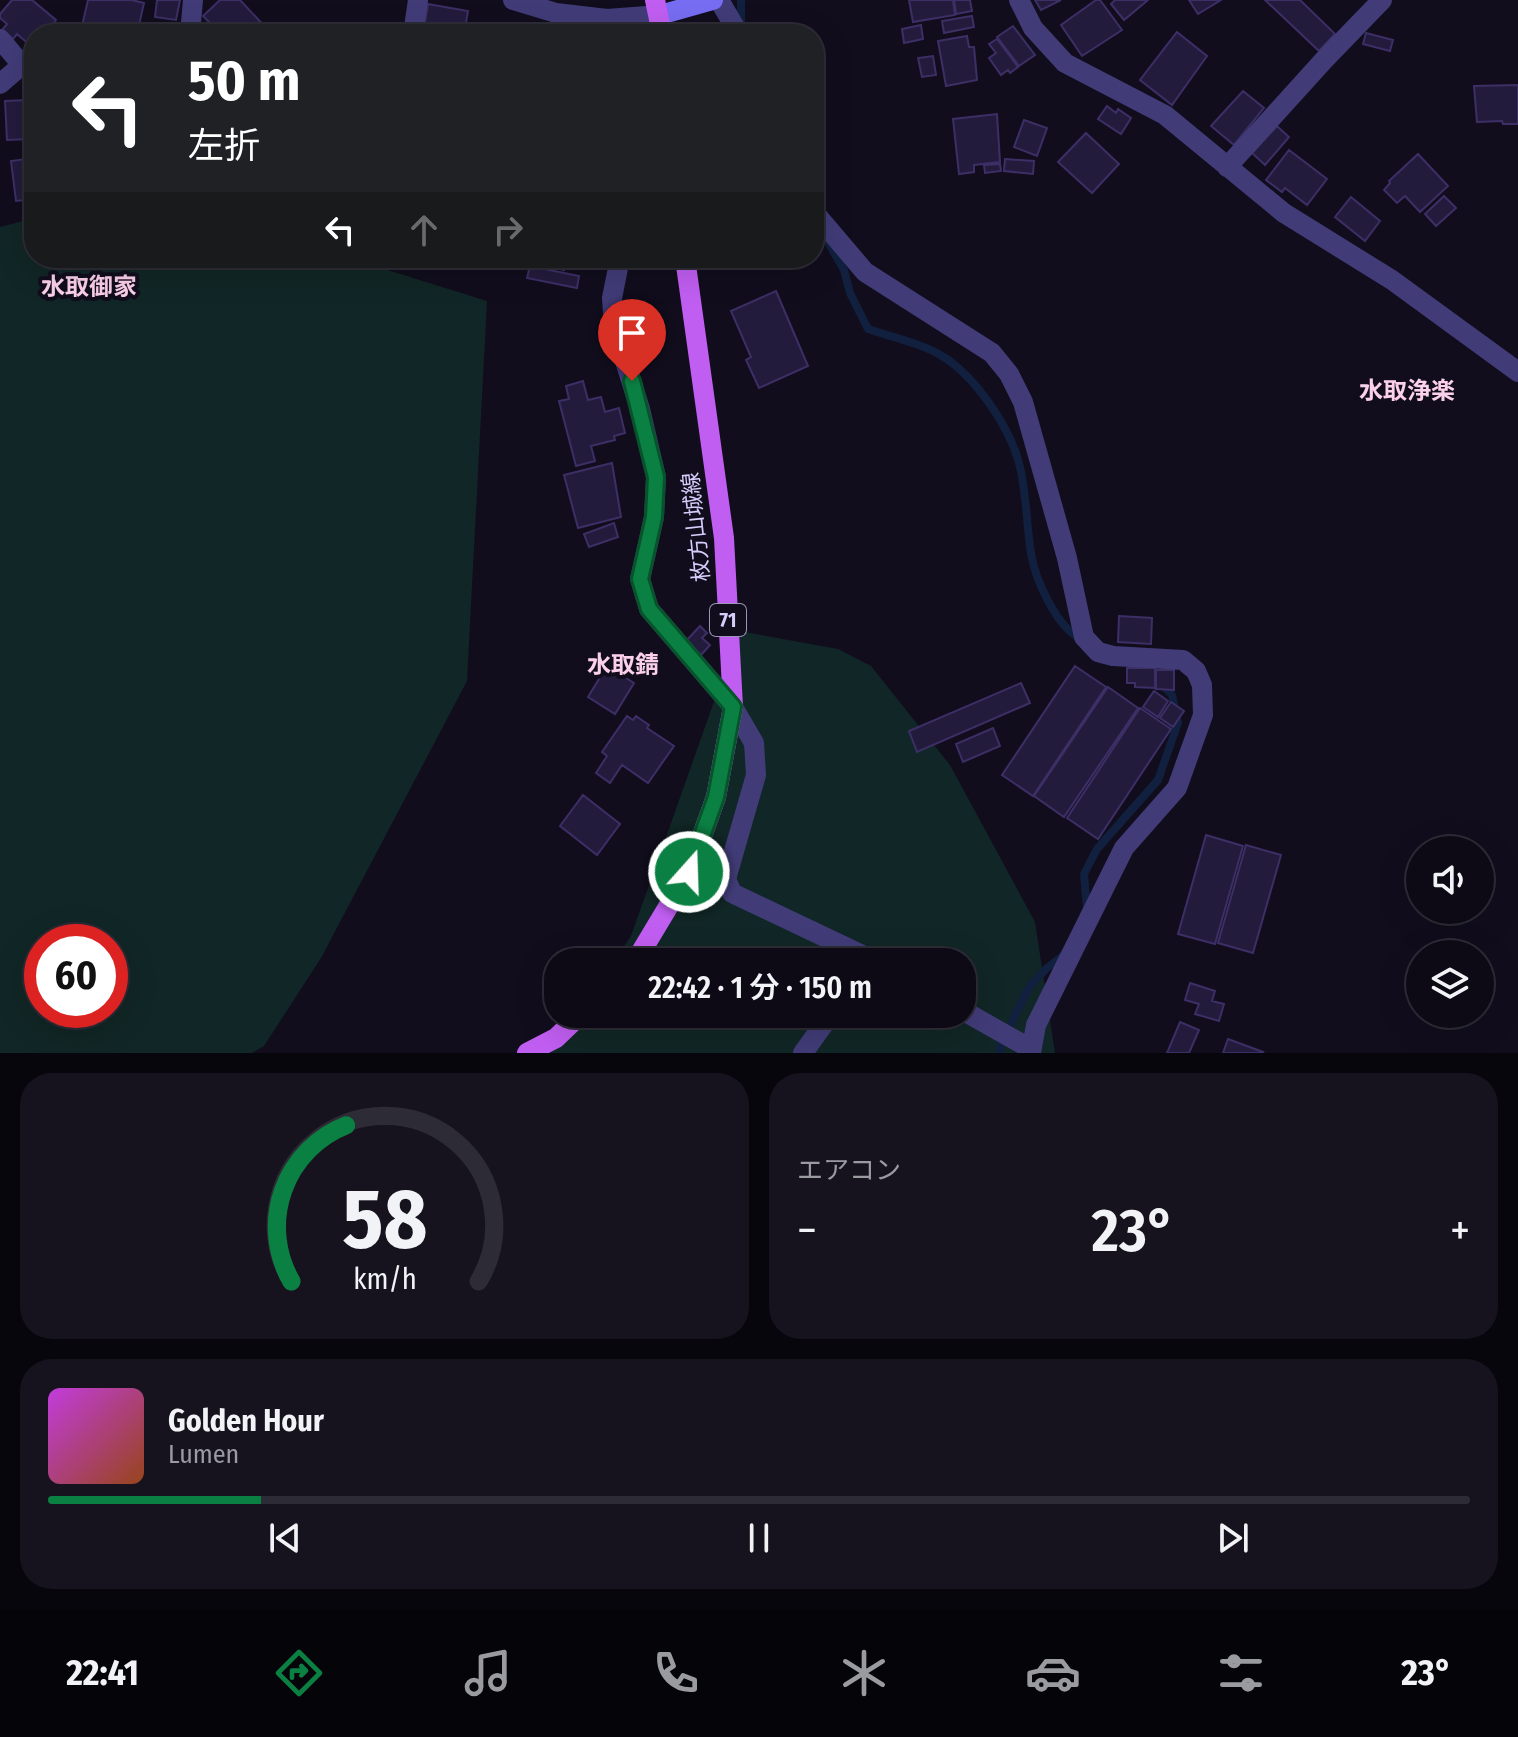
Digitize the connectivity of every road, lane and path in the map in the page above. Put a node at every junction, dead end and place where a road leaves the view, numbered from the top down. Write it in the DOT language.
graph roads {
  1 [pos="193,0"];
  2 [pos="418,0"];
  3 [pos="513,0"];
  4 [pos="713,0"];
  5 [pos="719,0"];
  6 [pos="1019,0"];
  7 [pos="1382,0"];
  8 [pos="659,16"];
  9 [pos="191,24"];
  10 [pos="414,24"];
  11 [pos="733,24"];
  12 [pos="0,39"];
  13 [pos="0,84"];
  14 [pos="1227,167"];
  15 [pos="824,224"];
  16 [pos="618,268"];
  17 [pos="686,268"];
  18 [pos="1518,372"];
  19 [pos="733,707"];
  20 [pos="643,948"];
  21 [pos="845,948"];
  22 [pos="976,1018"];
  23 [pos="566,1028"];
  24 [pos="821,1028"];
  25 [pos="1031,1051"];
  26 [pos="527,1053"];
  27 [pos="803,1053"];
  1 -- 9 [label="street"];
  2 -- 10 [label="street"];
  3 -- 8 [label="street"];
  4 -- 8 [label="street"];
  5 -- 11 [label="street"];
  6 -- 14 [label="street"];
  7 -- 14 [label="street"];
  12 -- 13 [label="street"];
  14 -- 18 [label="street"];
  15 -- 25 [label="street"];
  16 -- 19 [label="street"];
  17 -- 19 [label="main road, 枚方山城線 / 71"];
  19 -- 20 [label="main road, 枚方山城線 / 71"];
  19 -- 21 [label="street"];
  22 -- 25 [label="street"];
  23 -- 26 [label="main road"];
  24 -- 27 [label="street"];
}
